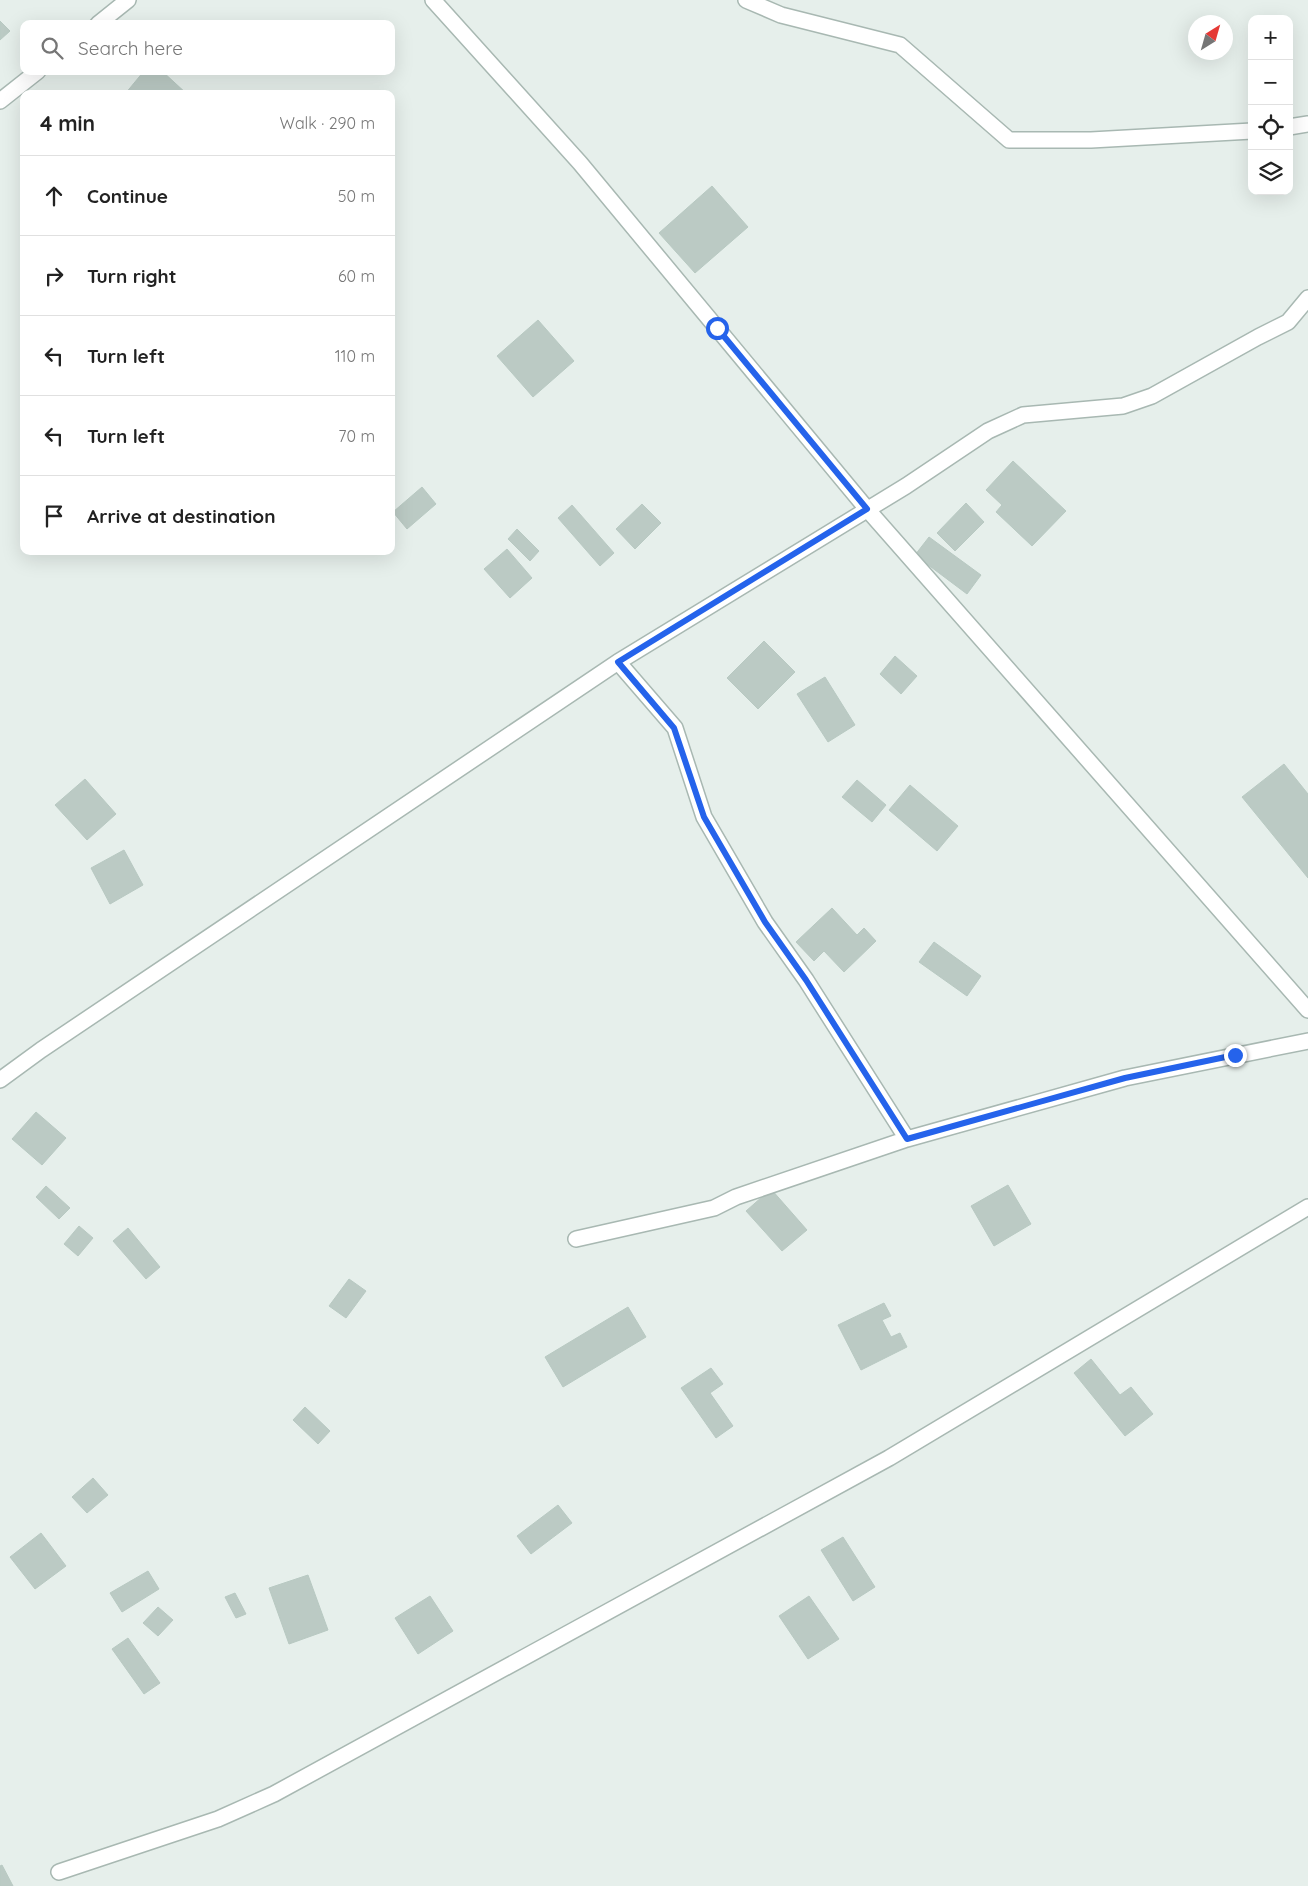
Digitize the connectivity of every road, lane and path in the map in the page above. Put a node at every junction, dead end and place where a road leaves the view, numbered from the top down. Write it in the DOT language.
graph roads {
  1 [pos="128,0"];
  2 [pos="433,0"];
  3 [pos="746,0"];
  4 [pos="103,20"];
  5 [pos="33,75"];
  6 [pos="0,101"];
  7 [pos="1308,124"];
  8 [pos="1293,126"];
  9 [pos="1248,131"];
  10 [pos="1308,298"];
  11 [pos="867,509"];
  12 [pos="618,662"];
  13 [pos="1308,1010"];
  14 [pos="1308,1041"];
  15 [pos="0,1080"];
  16 [pos="907,1139"];
  17 [pos="1308,1206"];
  18 [pos="576,1239"];
  19 [pos="59,1872"];
  1 -- 4 [label="street"];
  2 -- 11 [label="street"];
  3 -- 9 [label="street"];
  5 -- 6 [label="street"];
  7 -- 8 [label="street"];
  10 -- 11 [label="street"];
  11 -- 12 [label="street"];
  11 -- 13 [label="street"];
  12 -- 15 [label="street"];
  12 -- 16 [label="street"];
  14 -- 16 [label="street"];
  16 -- 18 [label="street"];
  17 -- 19 [label="street"];
}
